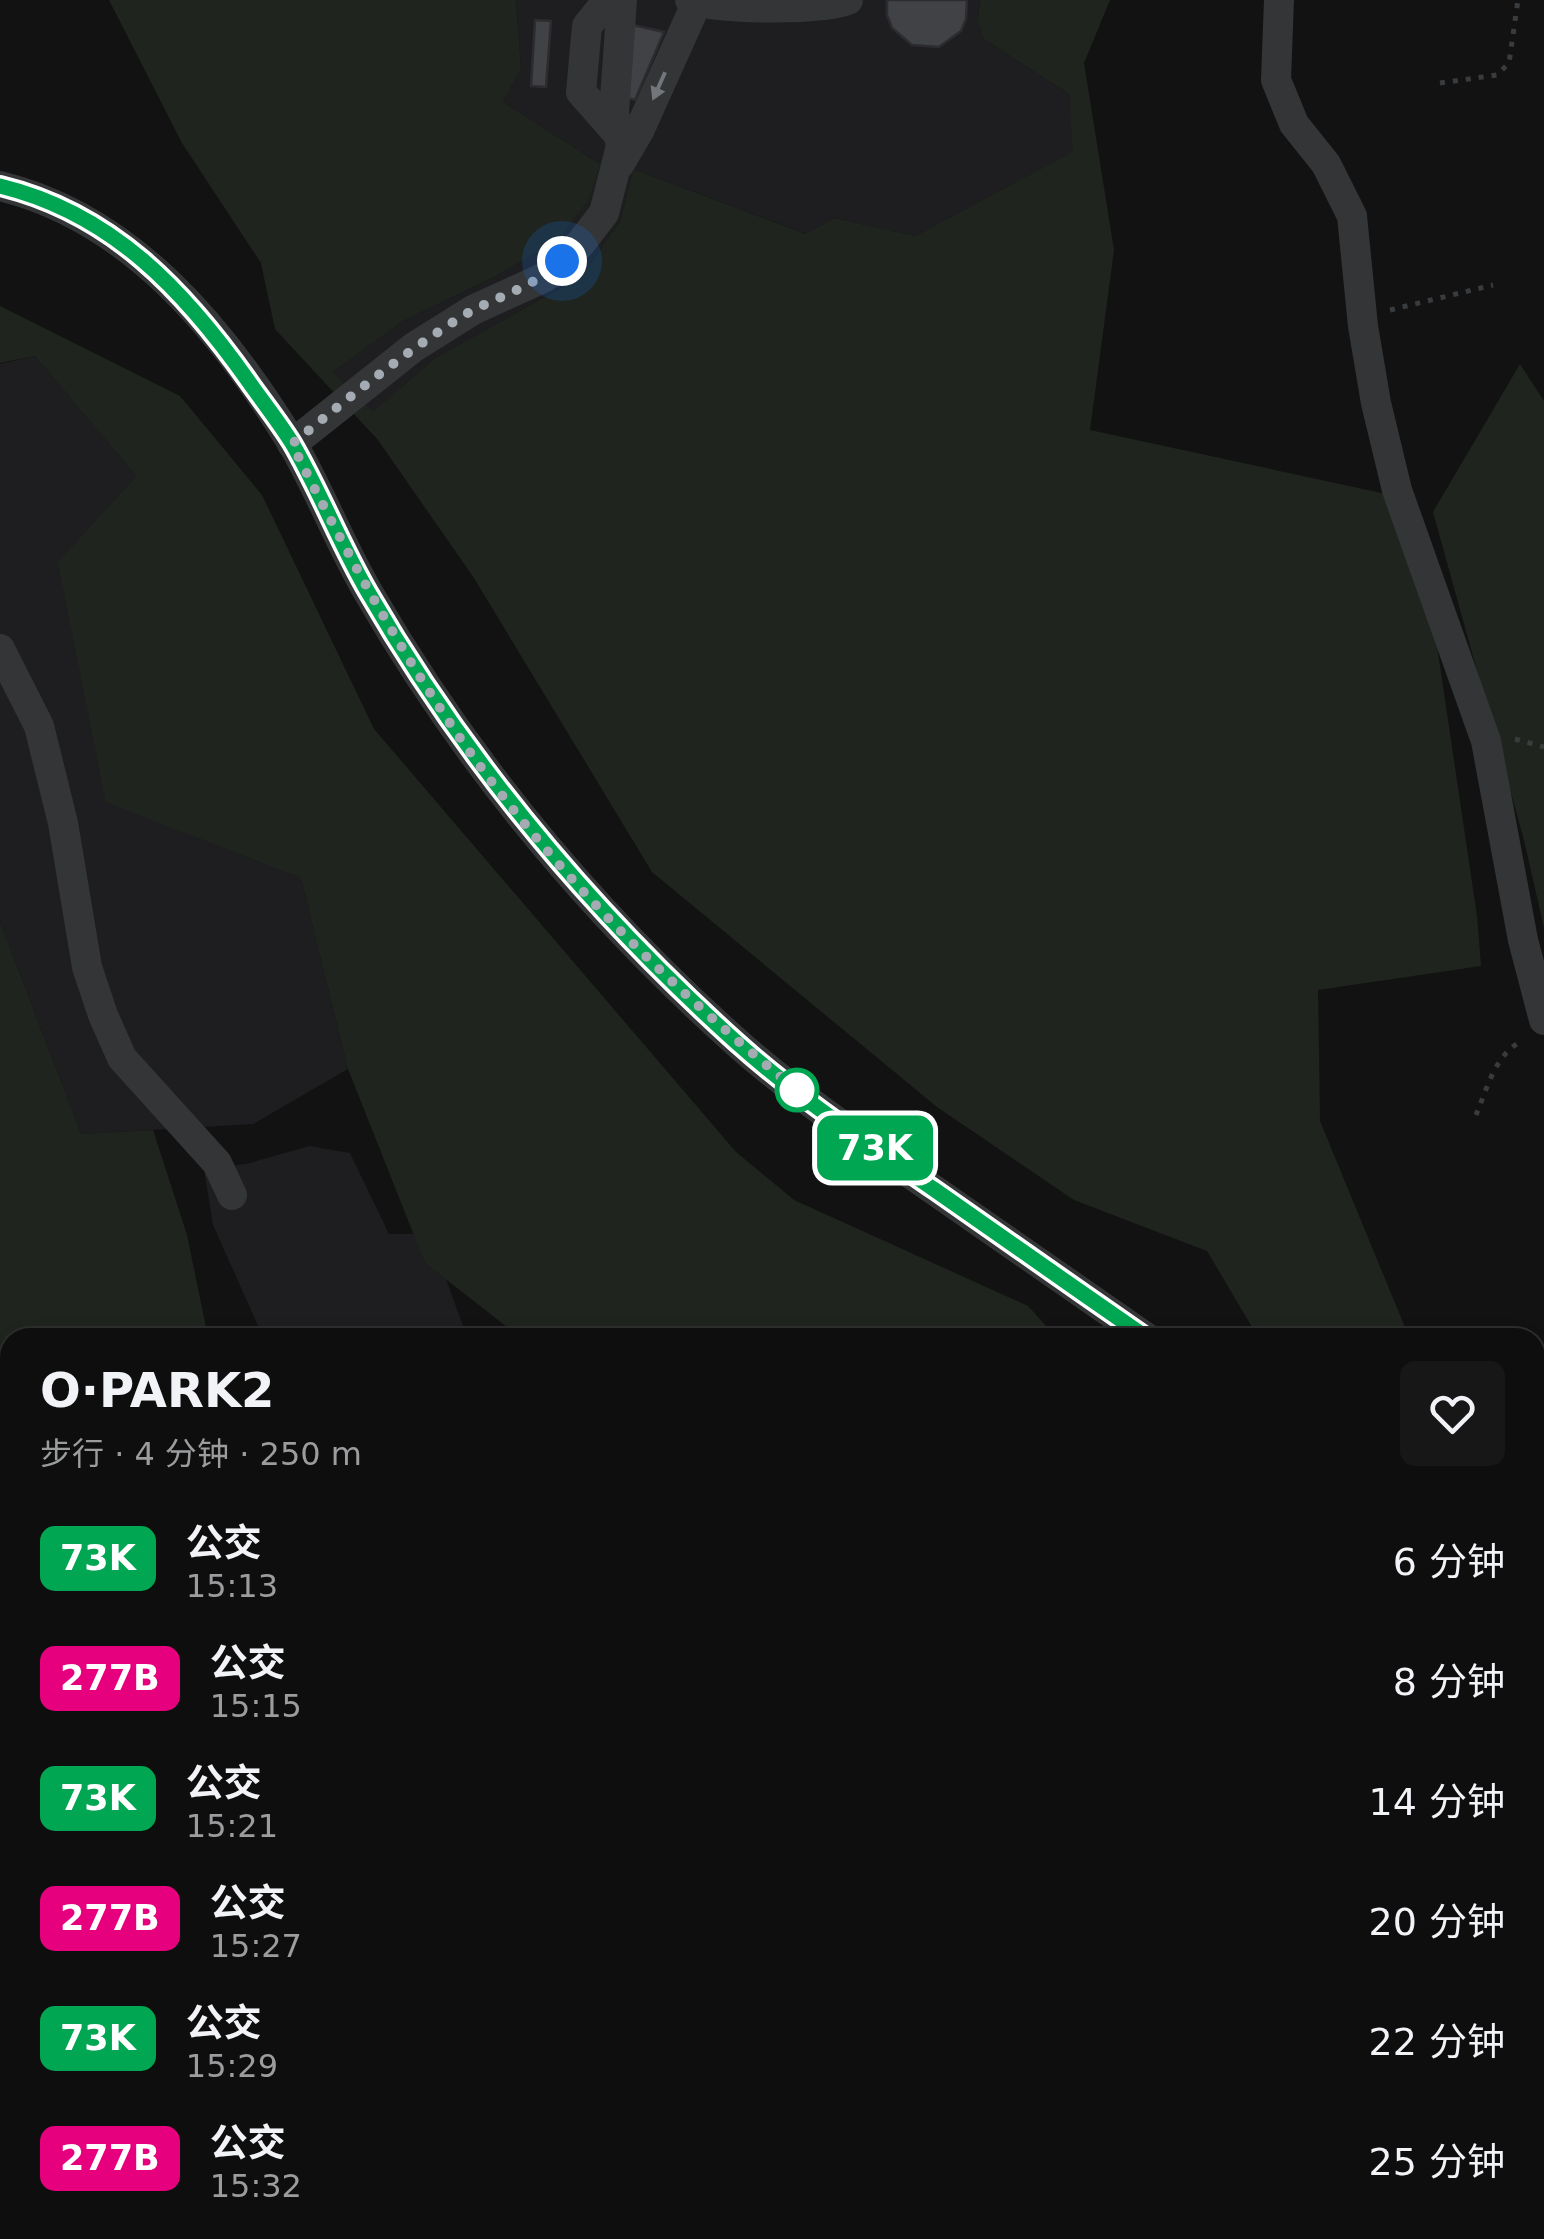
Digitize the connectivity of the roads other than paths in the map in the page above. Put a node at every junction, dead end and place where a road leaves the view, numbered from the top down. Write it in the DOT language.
graph roads {
  1 [pos="608,0"];
  2 [pos="622,0"];
  3 [pos="848,0"];
  4 [pos="1279,0"];
  5 [pos="694,1"];
  6 [pos="618,134"];
  7 [pos="617,168"];
  8 [pos="0,186"];
  9 [pos="292,444"];
  10 [pos="0,649"];
  11 [pos="1537,1029"];
  12 [pos="232,1195"];
  13 [pos="1133,1328"];
  1 -- 6 [label="street"];
  2 -- 6 [label="street"];
  3 -- 5 [label="street"];
  4 -- 11 [label="street"];
  5 -- 7 [label="street, one-way"];
  6 -- 7 [label="street"];
  7 -- 9 [label="street"];
  8 -- 9 [label="street"];
  9 -- 13 [label="street"];
  10 -- 12 [label="street"];
}
